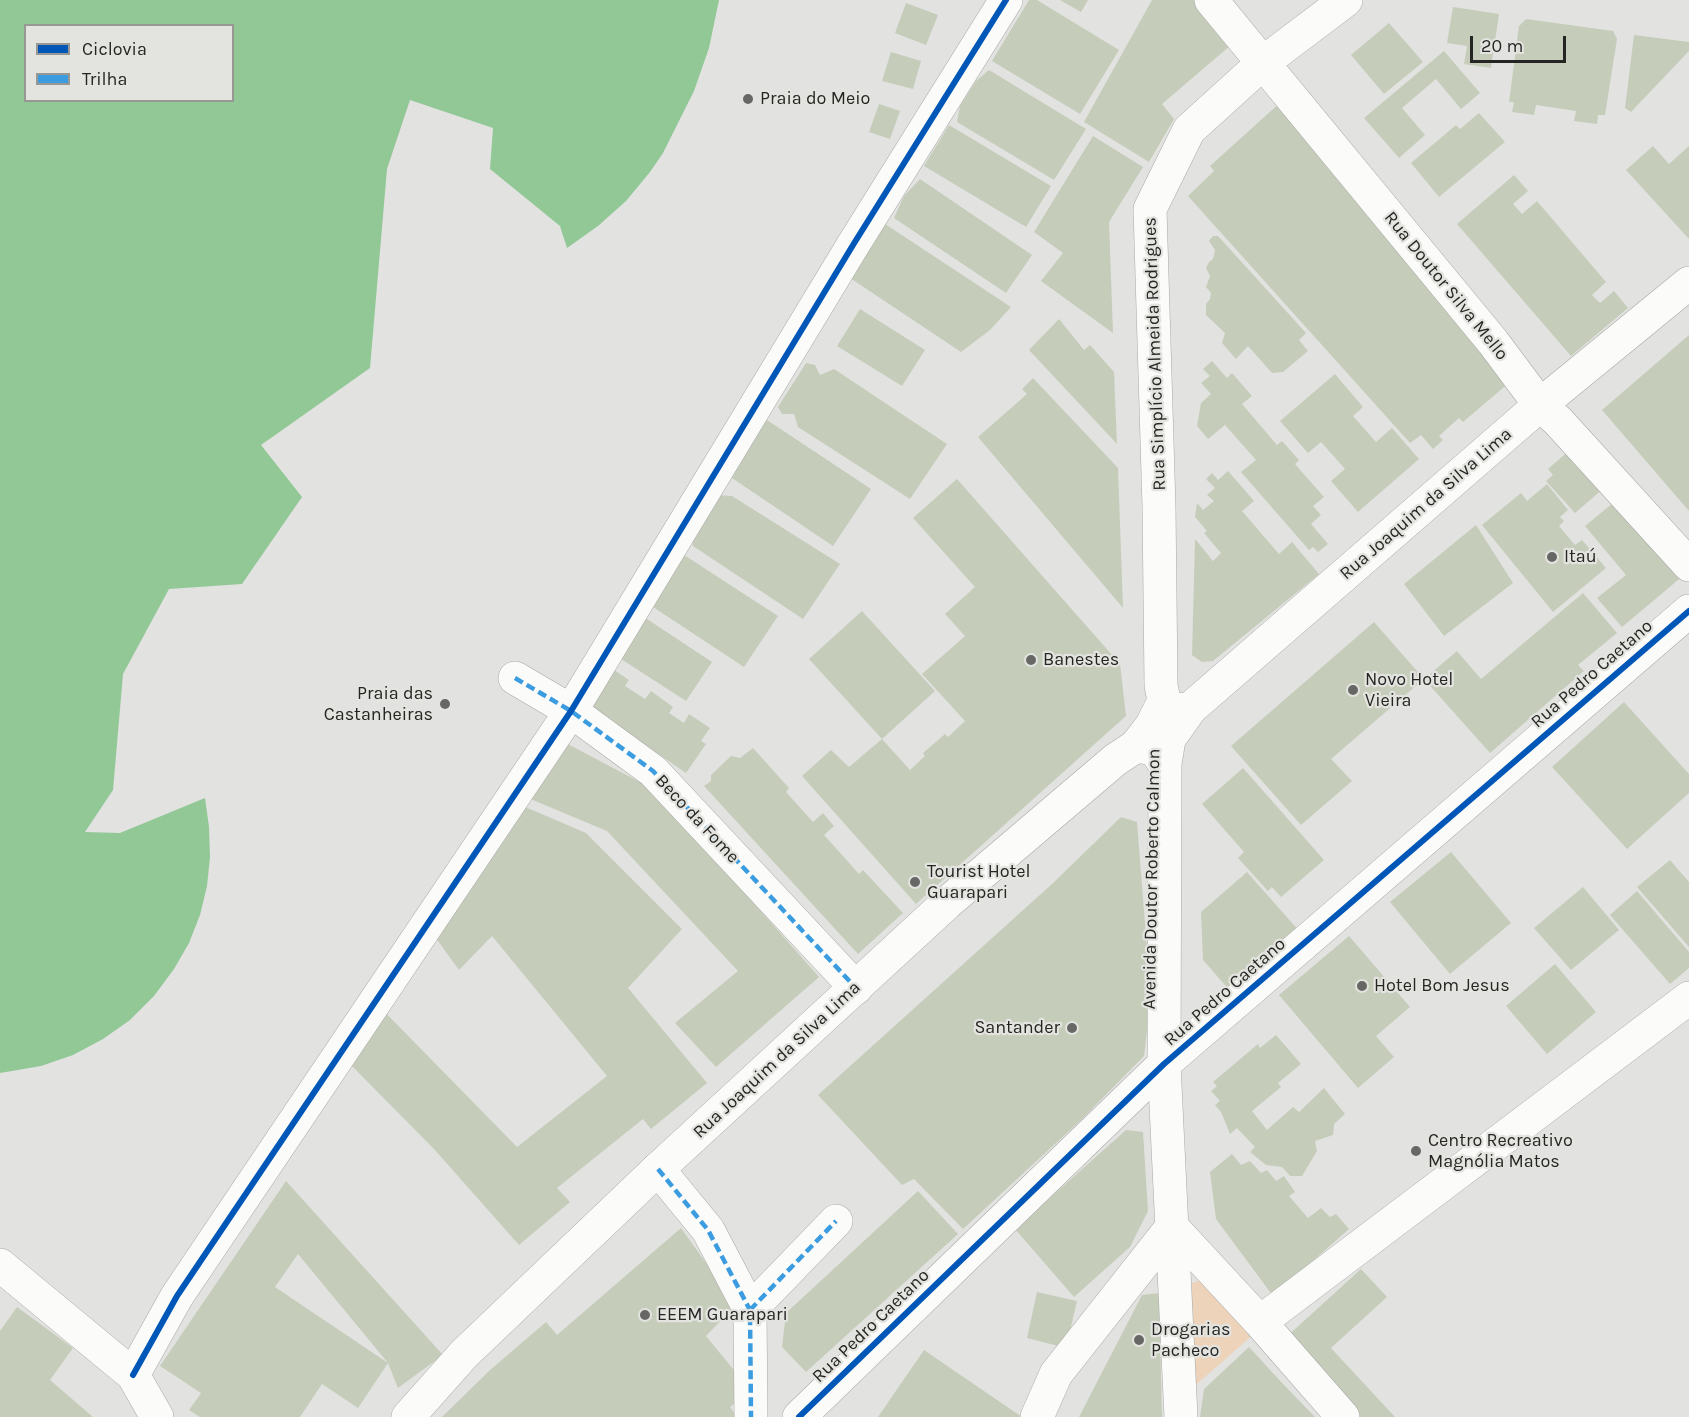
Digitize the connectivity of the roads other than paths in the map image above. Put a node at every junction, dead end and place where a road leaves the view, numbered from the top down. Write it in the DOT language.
graph roads {
  1 [pos="1006,0"];
  2 [pos="1210,0"];
  3 [pos="1346,0"];
  4 [pos="1264,62"];
  5 [pos="1689,283"];
  6 [pos="1540,405"];
  7 [pos="1689,565"];
  8 [pos="1689,610"];
  9 [pos="515,678"];
  10 [pos="1177,705"];
  11 [pos="571,711"];
  12 [pos="1136,746"];
  13 [pos="1165,764"];
  14 [pos="856,988"];
  15 [pos="1689,998"];
  16 [pos="1164,1064"];
  17 [pos="658,1169"];
  18 [pos="836,1221"];
  19 [pos="1172,1227"];
  20 [pos="0,1265"];
  21 [pos="750,1310"];
  22 [pos="1260,1322"];
  23 [pos="133,1376"];
  24 [pos="157,1417"];
  25 [pos="408,1417"];
  26 [pos="751,1417"];
  27 [pos="799,1417"];
  28 [pos="1037,1417"];
  29 [pos="1181,1417"];
  30 [pos="1343,1417"];
  1 -- 11 [label="street"];
  2 -- 4 [label="street, Rua Doutor Silva Mello"];
  3 -- 4 [label="street, Rua Simplício Almeida Rodrigues"];
  4 -- 6 [label="street, Rua Doutor Silva Mello"];
  4 -- 10 [label="street, Rua Simplício Almeida Rodrigues"];
  5 -- 6 [label="street, Rua Joaquim da Silva Lima"];
  6 -- 7 [label="street, Rua Doutor Silva Mello"];
  6 -- 10 [label="street, Rua Joaquim da Silva Lima"];
  8 -- 16 [label="street, Rua Pedro Caetano"];
  9 -- 11 [label="street, Beco da Fome"];
  10 -- 12 [label="street"];
  10 -- 13 [label="street, Avenida Doutor Roberto Calmon"];
  11 -- 14 [label="street, Beco da Fome"];
  11 -- 23 [label="street"];
  12 -- 13 [label="street"];
  12 -- 14 [label="street, Rua Joaquim da Silva Lima"];
  13 -- 16 [label="street, Avenida Doutor Roberto Calmon"];
  14 -- 17 [label="street, Rua Joaquim da Silva Lima"];
  15 -- 22 [label="street"];
  16 -- 19 [label="street, Avenida Doutor Roberto Calmon"];
  16 -- 27 [label="street, Rua Pedro Caetano"];
  17 -- 21 [label="street"];
  17 -- 25 [label="street, Rua Joaquim da Silva Lima"];
  18 -- 21 [label="street"];
  19 -- 22 [label="street"];
  19 -- 28 [label="street"];
  19 -- 29 [label="street, Avenida Doutor Roberto Calmon"];
  20 -- 23 [label="street"];
  21 -- 26 [label="street"];
  22 -- 30 [label="street"];
  23 -- 24 [label="street"];
}
